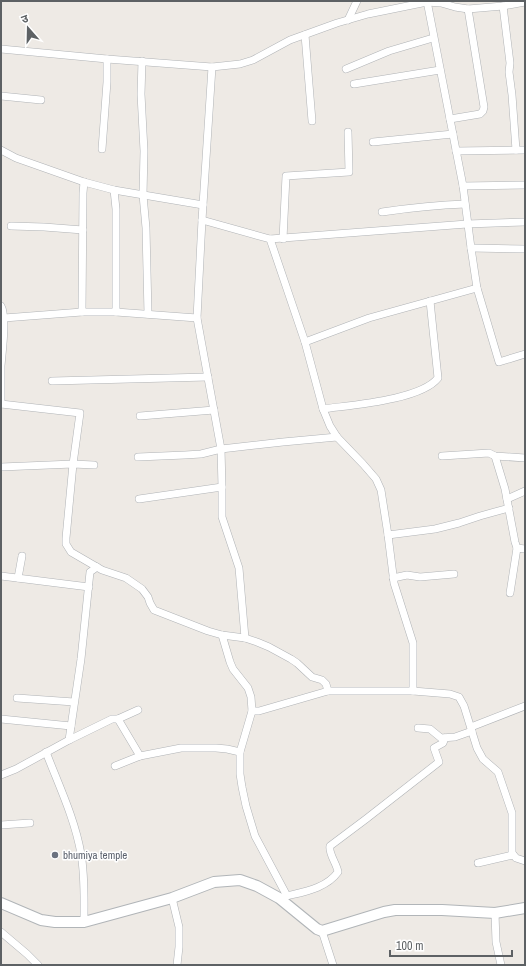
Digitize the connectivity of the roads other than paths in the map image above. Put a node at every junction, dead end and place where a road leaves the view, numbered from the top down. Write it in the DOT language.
graph roads {
  1 [pos="357,1"];
  2 [pos="427,2"];
  3 [pos="525,2"];
  4 [pos="504,6"];
  5 [pos="468,9"];
  6 [pos="348,20"];
  7 [pos="305,34"];
  8 [pos="433,38"];
  9 [pos="1,49"];
  10 [pos="107,59"];
  11 [pos="142,61"];
  12 [pos="212,67"];
  13 [pos="346,69"];
  14 [pos="440,70"];
  15 [pos="354,84"];
  16 [pos="1,96"];
  17 [pos="41,100"];
  18 [pos="450,119"];
  19 [pos="312,121"];
  20 [pos="348,132"];
  21 [pos="453,134"];
  22 [pos="373,142"];
  23 [pos="102,149"];
  24 [pos="1,150"];
  25 [pos="516,150"];
  26 [pos="525,150"];
  27 [pos="456,151"];
  28 [pos="84,182"];
  29 [pos="525,185"];
  30 [pos="463,186"];
  31 [pos="114,190"];
  32 [pos="144,195"];
  33 [pos="465,204"];
  34 [pos="203,205"];
  35 [pos="382,212"];
  36 [pos="202,220"];
  37 [pos="525,222"];
  38 [pos="467,224"];
  39 [pos="11,226"];
  40 [pos="83,230"];
  41 [pos="270,239"];
  42 [pos="283,239"];
  43 [pos="470,248"];
  44 [pos="525,249"];
  45 [pos="477,288"];
  46 [pos="430,301"];
  47 [pos="1,306"];
  48 [pos="82,312"];
  49 [pos="116,312"];
  50 [pos="148,314"];
  51 [pos="4,318"];
  52 [pos="197,318"];
  53 [pos="2,338"];
  54 [pos="305,342"];
  55 [pos="525,354"];
  56 [pos="1,367"];
  57 [pos="208,377"];
  58 [pos="52,380"];
  59 [pos="1,404"];
  60 [pos="323,409"];
  61 [pos="214,410"];
  62 [pos="140,416"];
  63 [pos="337,437"];
  64 [pos="221,449"];
  65 [pos="138,456"];
  66 [pos="442,456"];
  67 [pos="495,456"];
  68 [pos="525,458"];
  69 [pos="73,464"];
  70 [pos="94,465"];
  71 [pos="1,466"];
  72 [pos="222,487"];
  73 [pos="525,492"];
  74 [pos="139,499"];
  75 [pos="507,499"];
  76 [pos="509,508"];
  77 [pos="388,535"];
  78 [pos="517,548"];
  79 [pos="525,549"];
  80 [pos="22,556"];
  81 [pos="97,567"];
  82 [pos="454,574"];
  83 [pos="1,576"];
  84 [pos="18,578"];
  85 [pos="393,578"];
  86 [pos="89,587"];
  87 [pos="510,594"];
  88 [pos="222,635"];
  89 [pos="245,638"];
  90 [pos="328,691"];
  91 [pos="413,691"];
  92 [pos="16,698"];
  93 [pos="74,702"];
  94 [pos="525,706"];
  95 [pos="138,710"];
  96 [pos="252,711"];
  97 [pos="1,719"];
  98 [pos="118,719"];
  99 [pos="71,726"];
  100 [pos="418,728"];
  101 [pos="472,729"];
  102 [pos="446,738"];
  103 [pos="69,740"];
  104 [pos="46,752"];
  105 [pos="240,752"];
  106 [pos="140,756"];
  107 [pos="115,766"];
  108 [pos="1,775"];
  109 [pos="30,823"];
  110 [pos="1,825"];
  111 [pos="513,856"];
  112 [pos="525,861"];
  113 [pos="478,863"];
  114 [pos="283,897"];
  115 [pos="172,898"];
  116 [pos="1,903"];
  117 [pos="525,908"];
  118 [pos="495,913"];
  119 [pos="84,922"];
  120 [pos="322,931"];
  121 [pos="1,932"];
  122 [pos="38,965"];
  123 [pos="177,965"];
  124 [pos="333,965"];
  125 [pos="500,965"];
  1 -- 6 [label="street"];
  2 -- 5 [label="street"];
  2 -- 6 [label="street"];
  2 -- 8 [label="street"];
  3 -- 4 [label="street"];
  4 -- 5 [label="street"];
  4 -- 25 [label="street"];
  5 -- 18 [label="street"];
  6 -- 7 [label="street"];
  7 -- 12 [label="street"];
  7 -- 19 [label="street"];
  8 -- 13 [label="street"];
  8 -- 14 [label="street"];
  9 -- 10 [label="street"];
  10 -- 11 [label="street"];
  10 -- 23 [label="street"];
  11 -- 12 [label="street"];
  11 -- 32 [label="street"];
  12 -- 34 [label="street"];
  14 -- 15 [label="street"];
  14 -- 18 [label="street"];
  16 -- 17 [label="street"];
  18 -- 21 [label="street"];
  20 -- 42 [label="street"];
  21 -- 22 [label="street"];
  21 -- 27 [label="street"];
  24 -- 28 [label="street"];
  25 -- 26 [label="street"];
  25 -- 27 [label="street"];
  27 -- 30 [label="street"];
  28 -- 31 [label="street"];
  28 -- 40 [label="street"];
  29 -- 30 [label="street"];
  30 -- 33 [label="street"];
  31 -- 32 [label="street"];
  31 -- 49 [label="street"];
  32 -- 34 [label="street"];
  32 -- 50 [label="street"];
  33 -- 35 [label="street"];
  33 -- 38 [label="street"];
  34 -- 36 [label="street"];
  36 -- 41 [label="street"];
  36 -- 52 [label="street"];
  37 -- 38 [label="street"];
  38 -- 42 [label="street"];
  38 -- 43 [label="street"];
  39 -- 40 [label="street"];
  40 -- 48 [label="street"];
  41 -- 42 [label="street"];
  41 -- 54 [label="street"];
  43 -- 44 [label="street"];
  43 -- 45 [label="street"];
  45 -- 46 [label="street"];
  45 -- 55 [label="street"];
  46 -- 54 [label="street"];
  46 -- 60 [label="street"];
  47 -- 51 [label="street"];
  48 -- 49 [label="street"];
  48 -- 51 [label="street"];
  49 -- 50 [label="street"];
  50 -- 52 [label="street"];
  51 -- 53 [label="street"];
  52 -- 57 [label="street"];
  53 -- 56 [label="street"];
  54 -- 60 [label="street"];
  56 -- 59 [label="street"];
  57 -- 58 [label="street"];
  57 -- 61 [label="street"];
  59 -- 69 [label="street"];
  60 -- 63 [label="street"];
  61 -- 62 [label="street"];
  61 -- 64 [label="street"];
  63 -- 64 [label="street"];
  63 -- 77 [label="street"];
  64 -- 65 [label="street"];
  64 -- 72 [label="street"];
  66 -- 67 [label="street"];
  67 -- 68 [label="street"];
  67 -- 75 [label="street"];
  69 -- 70 [label="street"];
  69 -- 71 [label="street"];
  69 -- 81 [label="street"];
  72 -- 74 [label="street"];
  72 -- 89 [label="street"];
  73 -- 75 [label="street"];
  75 -- 76 [label="street"];
  76 -- 77 [label="street"];
  76 -- 78 [label="street"];
  77 -- 85 [label="street"];
  78 -- 79 [label="street"];
  78 -- 87 [label="street"];
  80 -- 84 [label="street"];
  81 -- 86 [label="street"];
  81 -- 88 [label="street"];
  82 -- 85 [label="street"];
  83 -- 84 [label="street"];
  84 -- 86 [label="street"];
  85 -- 91 [label="street"];
  86 -- 93 [label="street"];
  88 -- 89 [label="street"];
  88 -- 96 [label="street"];
  89 -- 90 [label="street"];
  90 -- 91 [label="street"];
  90 -- 96 [label="street"];
  91 -- 101 [label="street"];
  92 -- 93 [label="street"];
  93 -- 99 [label="street"];
  94 -- 101 [label="street"];
  95 -- 98 [label="street"];
  96 -- 105 [label="street"];
  97 -- 99 [label="street"];
  98 -- 103 [label="street"];
  98 -- 106 [label="street"];
  99 -- 103 [label="street"];
  100 -- 102 [label="street"];
  101 -- 102 [label="street"];
  101 -- 111 [label="street"];
  102 -- 114 [label="street"];
  103 -- 104 [label="street"];
  104 -- 108 [label="street"];
  104 -- 119 [label="street"];
  105 -- 106 [label="street"];
  105 -- 114 [label="street"];
  106 -- 107 [label="street"];
  109 -- 110 [label="street"];
  111 -- 112 [label="street"];
  111 -- 113 [label="street"];
  114 -- 115 [label="street"];
  114 -- 120 [label="street"];
  115 -- 119 [label="street"];
  115 -- 123 [label="street"];
  116 -- 119 [label="street"];
  117 -- 118 [label="street"];
  118 -- 120 [label="street"];
  118 -- 125 [label="street"];
  120 -- 124 [label="street"];
  121 -- 122 [label="street"];
}
